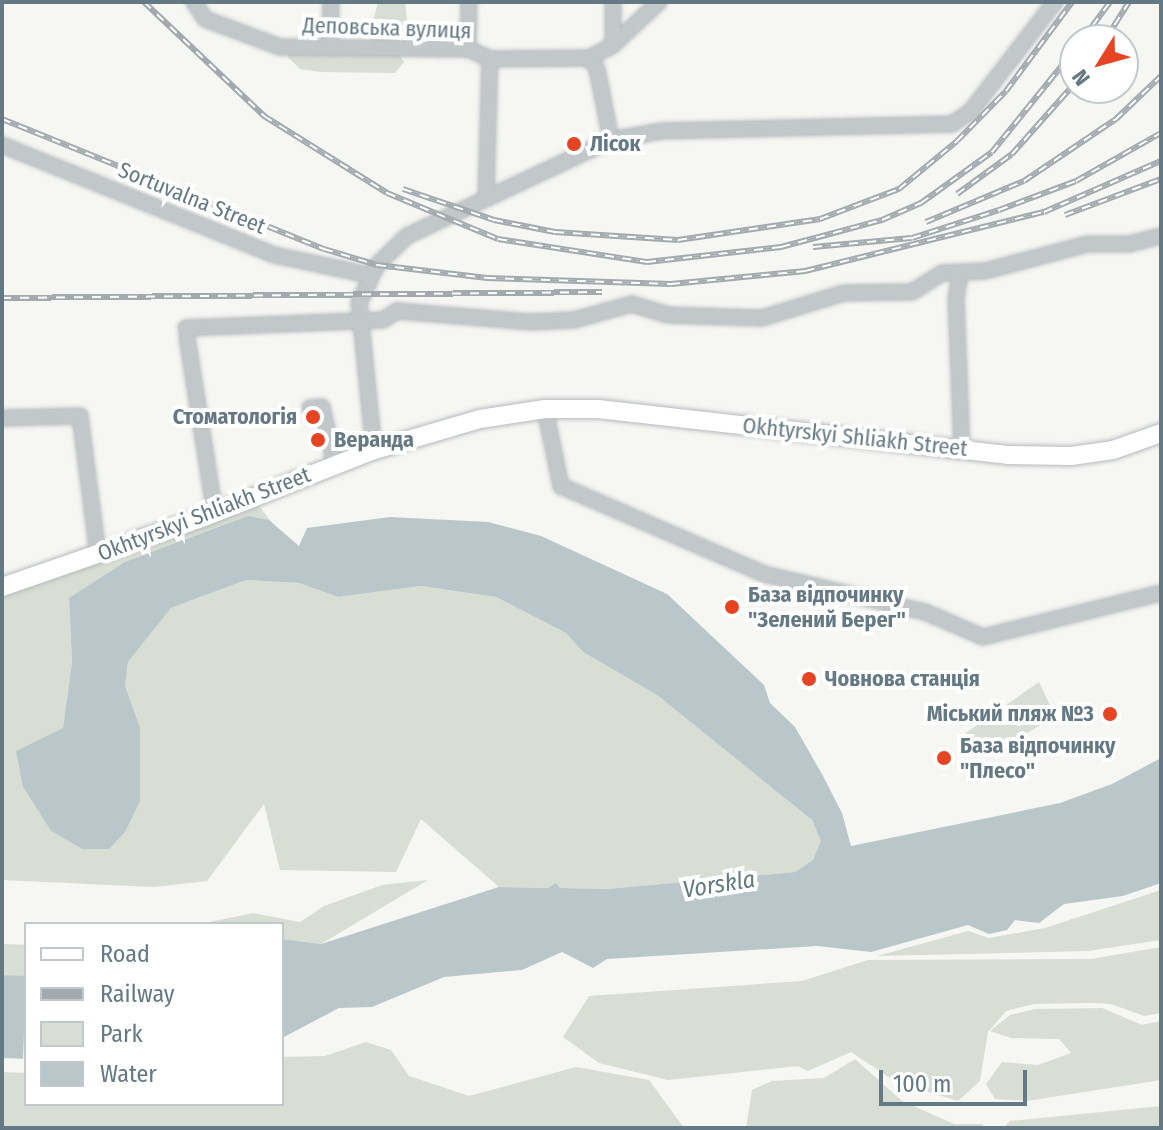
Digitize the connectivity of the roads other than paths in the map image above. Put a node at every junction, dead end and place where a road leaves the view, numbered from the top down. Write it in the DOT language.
graph roads {
  1 [pos="331,2"];
  2 [pos="469,2"];
  3 [pos="613,2"];
  4 [pos="659,2"];
  5 [pos="1055,2"];
  6 [pos="194,5"];
  7 [pos="613,45"];
  8 [pos="330,48"];
  9 [pos="468,49"];
  10 [pos="589,58"];
  11 [pos="490,59"];
  12 [pos="611,140"];
  13 [pos="2,145"];
  14 [pos="486,198"];
  15 [pos="1161,236"];
  16 [pos="960,274"];
  17 [pos="370,275"];
  18 [pos="359,321"];
  19 [pos="310,408"];
  20 [pos="545,409"];
  21 [pos="2,418"];
  22 [pos="1161,433"];
  23 [pos="962,449"];
  24 [pos="374,450"];
  25 [pos="335,464"];
  26 [pos="215,513"];
  27 [pos="98,554"];
  28 [pos="2,587"];
  29 [pos="1161,593"];
  1 -- 8 [label="street"];
  2 -- 9 [label="street"];
  3 -- 7 [label="street"];
  4 -- 7 [label="street, Деповська вулиця"];
  5 -- 12 [label="street"];
  6 -- 8 [label="street, Деповська вулиця"];
  7 -- 10 [label="street, Деповська вулиця"];
  8 -- 9 [label="street, Деповська вулиця"];
  9 -- 11 [label="street, Деповська вулиця"];
  10 -- 11 [label="street, Деповська вулиця"];
  10 -- 12 [label="street"];
  11 -- 14 [label="street, Деповська вулиця"];
  12 -- 14 [label="street"];
  13 -- 17 [label="street, Sortuvalna Street"];
  14 -- 17 [label="street"];
  15 -- 16 [label="street"];
  16 -- 18 [label="street"];
  16 -- 23 [label="street"];
  17 -- 18 [label="street"];
  18 -- 24 [label="street"];
  18 -- 26 [label="street"];
  19 -- 25 [label="street"];
  20 -- 23 [label="main road, Okhtyrskyi Shliakh Street"];
  20 -- 24 [label="main road, Okhtyrskyi Shliakh Street"];
  20 -- 29 [label="street"];
  21 -- 27 [label="street"];
  22 -- 23 [label="main road, Okhtyrskyi Shliakh Street"];
  24 -- 25 [label="main road, Okhtyrskyi Shliakh Street"];
  25 -- 26 [label="main road, Okhtyrskyi Shliakh Street"];
  26 -- 27 [label="main road, Okhtyrskyi Shliakh Street"];
  27 -- 28 [label="main road, Okhtyrskyi Shliakh Street"];
}
